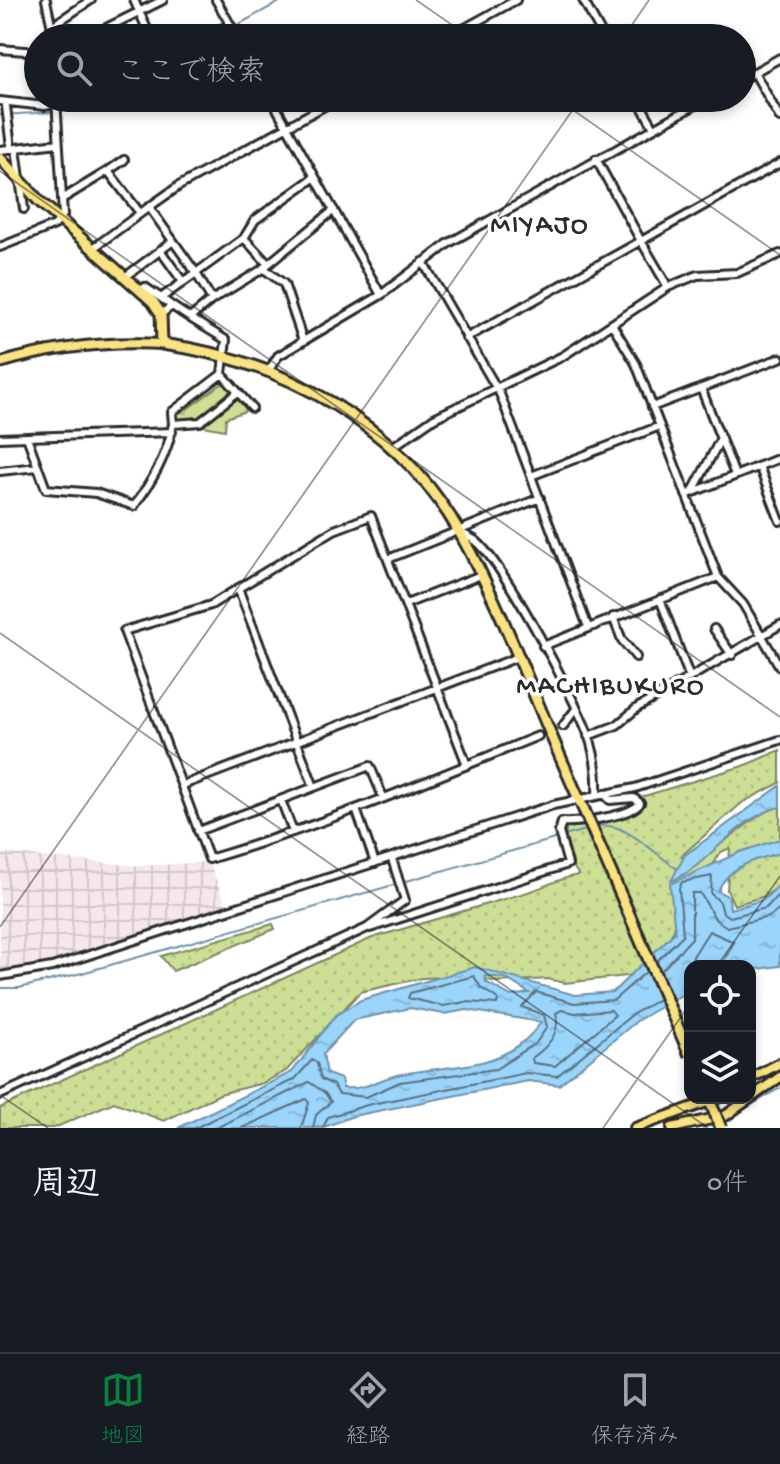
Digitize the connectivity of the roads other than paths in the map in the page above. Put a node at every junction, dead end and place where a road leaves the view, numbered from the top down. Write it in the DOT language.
graph roads {
  1 [pos="46,0"];
  2 [pos="91,0"];
  3 [pos="134,0"];
  4 [pos="163,0"];
  5 [pos="216,0"];
  6 [pos="516,0"];
  7 [pos="583,0"];
  8 [pos="139,12"];
  9 [pos="52,24"];
  10 [pos="55,24"];
  11 [pos="115,24"];
  12 [pos="145,24"];
  13 [pos="229,24"];
  14 [pos="472,24"];
  15 [pos="596,24"];
  16 [pos="0,49"];
  17 [pos="24,51"];
  18 [pos="780,58"];
  19 [pos="756,71"];
  20 [pos="756,76"];
  21 [pos="24,102"];
  22 [pos="3,103"];
  23 [pos="57,112"];
  24 [pos="278,112"];
  25 [pos="313,112"];
  26 [pos="645,112"];
  27 [pos="683,112"];
  28 [pos="780,118"];
  29 [pos="286,127"];
  30 [pos="654,128"];
  31 [pos="58,143"];
  32 [pos="14,148"];
  33 [pos="0,150"];
  34 [pos="0,158"];
  35 [pos="596,159"];
  36 [pos="124,160"];
  37 [pos="780,163"];
  38 [pos="108,171"];
  39 [pos="315,177"];
  40 [pos="19,181"];
  41 [pos="62,199"];
  42 [pos="149,207"];
  43 [pos="24,209"];
  44 [pos="334,210"];
  45 [pos="140,213"];
  46 [pos="60,220"];
  47 [pos="244,238"];
  48 [pos="173,241"];
  49 [pos="641,241"];
  50 [pos="0,247"];
  51 [pos="92,249"];
  52 [pos="160,250"];
  53 [pos="780,254"];
  54 [pos="423,262"];
  55 [pos="266,266"];
  56 [pos="196,273"];
  57 [pos="125,277"];
  58 [pos="183,282"];
  59 [pos="668,287"];
  60 [pos="141,291"];
  61 [pos="381,295"];
  62 [pos="161,298"];
  63 [pos="212,300"];
  64 [pos="172,306"];
  65 [pos="161,314"];
  66 [pos="190,318"];
  67 [pos="612,324"];
  68 [pos="466,338"];
  69 [pos="303,341"];
  70 [pos="162,344"];
  71 [pos="225,355"];
  72 [pos="780,358"];
  73 [pos="0,363"];
  74 [pos="269,370"];
  75 [pos="222,374"];
  76 [pos="701,388"];
  77 [pos="494,389"];
  78 [pos="238,392"];
  79 [pos="652,407"];
  80 [pos="252,408"];
  81 [pos="173,424"];
  82 [pos="660,426"];
  83 [pos="172,432"];
  84 [pos="27,437"];
  85 [pos="0,438"];
  86 [pos="721,438"];
  87 [pos="391,448"];
  88 [pos="780,458"];
  89 [pos="759,466"];
  90 [pos="37,467"];
  91 [pos="0,471"];
  92 [pos="735,475"];
  93 [pos="531,476"];
  94 [pos="689,494"];
  95 [pos="540,498"];
  96 [pos="780,521"];
  97 [pos="459,531"];
  98 [pos="388,559"];
  99 [pos="481,575"];
  100 [pos="718,577"];
  101 [pos="238,588"];
  102 [pos="660,599"];
  103 [pos="406,604"];
  104 [pos="613,617"];
  105 [pos="780,625"];
  106 [pos="588,627"];
  107 [pos="714,629"];
  108 [pos="764,637"];
  109 [pos="543,646"];
  110 [pos="732,655"];
  111 [pos="518,657"];
  112 [pos="636,657"];
  113 [pos="780,667"];
  114 [pos="690,678"];
  115 [pos="437,688"];
  116 [pos="576,709"];
  117 [pos="563,726"];
  118 [pos="780,733"];
  119 [pos="538,736"];
  120 [pos="588,736"];
  121 [pos="298,740"];
  122 [pos="780,740"];
  123 [pos="769,744"];
  124 [pos="467,765"];
  125 [pos="183,785"];
  126 [pos="314,787"];
  127 [pos="601,794"];
  128 [pos="383,797"];
  129 [pos="578,799"];
  130 [pos="281,800"];
  131 [pos="356,809"];
  132 [pos="198,831"];
  133 [pos="293,832"];
  134 [pos="392,859"];
  135 [pos="375,863"];
  136 [pos="367,928"];
  137 [pos="0,976"];
  138 [pos="684,1041"];
  139 [pos="780,1063"];
  140 [pos="756,1076"];
  141 [pos="780,1077"];
  142 [pos="0,1095"];
  143 [pos="699,1104"];
  144 [pos="713,1104"];
  145 [pos="684,1127"];
  146 [pos="635,1128"];
  147 [pos="672,1128"];
  148 [pos="721,1128"];
  1 -- 9 [label="street"];
  2 -- 10 [label="street"];
  3 -- 8 [label="street"];
  4 -- 8 [label="street"];
  5 -- 13 [label="street"];
  6 -- 14 [label="street"];
  7 -- 15 [label="street"];
  8 -- 11 [label="street"];
  8 -- 12 [label="street"];
  16 -- 17 [label="street"];
  18 -- 19 [label="street"];
  20 -- 28 [label="street"];
  21 -- 22 [label="street"];
  22 -- 32 [label="street"];
  23 -- 31 [label="street"];
  24 -- 29 [label="street"];
  25 -- 29 [label="street"];
  26 -- 30 [label="street"];
  27 -- 30 [label="street"];
  29 -- 39 [label="street"];
  29 -- 42 [label="street"];
  30 -- 35 [label="street"];
  31 -- 32 [label="street"];
  31 -- 41 [label="street"];
  32 -- 33 [label="street"];
  32 -- 40 [label="street"];
  34 -- 40 [label="highway"];
  35 -- 49 [label="street"];
  35 -- 54 [label="street"];
  36 -- 38 [label="street"];
  37 -- 49 [label="street"];
  38 -- 41 [label="street"];
  38 -- 45 [label="street"];
  39 -- 44 [label="street"];
  39 -- 47 [label="street"];
  40 -- 43 [label="street"];
  40 -- 46 [label="highway"];
  41 -- 46 [label="street"];
  42 -- 45 [label="street"];
  42 -- 48 [label="street"];
  44 -- 55 [label="street"];
  44 -- 61 [label="street"];
  45 -- 51 [label="street"];
  46 -- 50 [label="street"];
  46 -- 51 [label="highway"];
  47 -- 55 [label="street"];
  47 -- 56 [label="street"];
  48 -- 52 [label="street"];
  48 -- 56 [label="street"];
  49 -- 59 [label="street"];
  49 -- 68 [label="street"];
  51 -- 57 [label="highway"];
  52 -- 57 [label="street"];
  52 -- 58 [label="street"];
  53 -- 59 [label="street"];
  54 -- 61 [label="street"];
  54 -- 68 [label="street"];
  55 -- 63 [label="street"];
  55 -- 69 [label="street"];
  56 -- 58 [label="street"];
  56 -- 63 [label="street"];
  57 -- 60 [label="highway"];
  58 -- 62 [label="street"];
  59 -- 67 [label="street"];
  60 -- 62 [label="street"];
  60 -- 65 [label="highway"];
  61 -- 69 [label="street"];
  62 -- 64 [label="street"];
  63 -- 66 [label="street"];
  64 -- 65 [label="street"];
  64 -- 66 [label="street"];
  65 -- 70 [label="highway"];
  66 -- 71 [label="street"];
  67 -- 77 [label="street"];
  67 -- 79 [label="street"];
  68 -- 77 [label="street"];
  69 -- 74 [label="street"];
  70 -- 71 [label="highway"];
  70 -- 73 [label="main road"];
  71 -- 74 [label="highway"];
  71 -- 75 [label="street"];
  72 -- 76 [label="street"];
  74 -- 87 [label="highway"];
  75 -- 78 [label="street"];
  75 -- 81 [label="street"];
  76 -- 79 [label="street"];
  76 -- 86 [label="street"];
  77 -- 87 [label="street"];
  77 -- 93 [label="street"];
  78 -- 80 [label="street"];
  78 -- 81 [label="street"];
  79 -- 82 [label="street"];
  81 -- 83 [label="street"];
  82 -- 93 [label="street"];
  82 -- 94 [label="street"];
  83 -- 84 [label="street"];
  83 -- 90 [label="street"];
  84 -- 85 [label="street"];
  84 -- 90 [label="street"];
  86 -- 92 [label="street"];
  86 -- 94 [label="street"];
  87 -- 97 [label="highway"];
  88 -- 89 [label="street"];
  89 -- 92 [label="street"];
  89 -- 96 [label="street"];
  90 -- 91 [label="street"];
  92 -- 94 [label="street"];
  93 -- 95 [label="street"];
  94 -- 100 [label="street"];
  95 -- 97 [label="street"];
  95 -- 106 [label="street"];
  97 -- 98 [label="street"];
  97 -- 99 [label="highway"];
  97 -- 109 [label="street"];
  98 -- 101 [label="street"];
  98 -- 103 [label="street"];
  99 -- 103 [label="street"];
  99 -- 111 [label="highway"];
  100 -- 102 [label="street"];
  100 -- 108 [label="street"];
  101 -- 121 [label="street"];
  101 -- 125 [label="street"];
  102 -- 104 [label="street"];
  102 -- 114 [label="street"];
  103 -- 115 [label="street"];
  104 -- 106 [label="street"];
  104 -- 112 [label="street"];
  105 -- 108 [label="street"];
  106 -- 109 [label="street"];
  107 -- 110 [label="street"];
  108 -- 110 [label="street"];
  108 -- 113 [label="street"];
  109 -- 116 [label="street"];
  110 -- 114 [label="street"];
  111 -- 115 [label="street"];
  111 -- 129 [label="highway"];
  114 -- 120 [label="street"];
  115 -- 121 [label="street"];
  115 -- 124 [label="street"];
  116 -- 117 [label="street"];
  116 -- 120 [label="street"];
  118 -- 123 [label="street"];
  119 -- 124 [label="street"];
  120 -- 127 [label="street"];
  121 -- 125 [label="street"];
  121 -- 126 [label="street"];
  122 -- 123 [label="street"];
  123 -- 127 [label="street"];
  124 -- 128 [label="street"];
  125 -- 132 [label="street"];
  126 -- 128 [label="street"];
  126 -- 130 [label="street"];
  127 -- 129 [label="street"];
  127 -- 136 [label="street"];
  128 -- 131 [label="street"];
  129 -- 134 [label="street"];
  129 -- 138 [label="highway, bridge"];
  130 -- 132 [label="street"];
  130 -- 133 [label="street"];
  131 -- 133 [label="street"];
  131 -- 135 [label="street"];
  132 -- 133 [label="street"];
  134 -- 135 [label="street"];
  134 -- 136 [label="street"];
  135 -- 137 [label="street"];
  136 -- 142 [label="street"];
  139 -- 140 [label="main road"];
  141 -- 145 [label="main road"];
  143 -- 146 [label="main road"];
  144 -- 148 [label="highway, bridge"];
  145 -- 147 [label="main road"];
}
